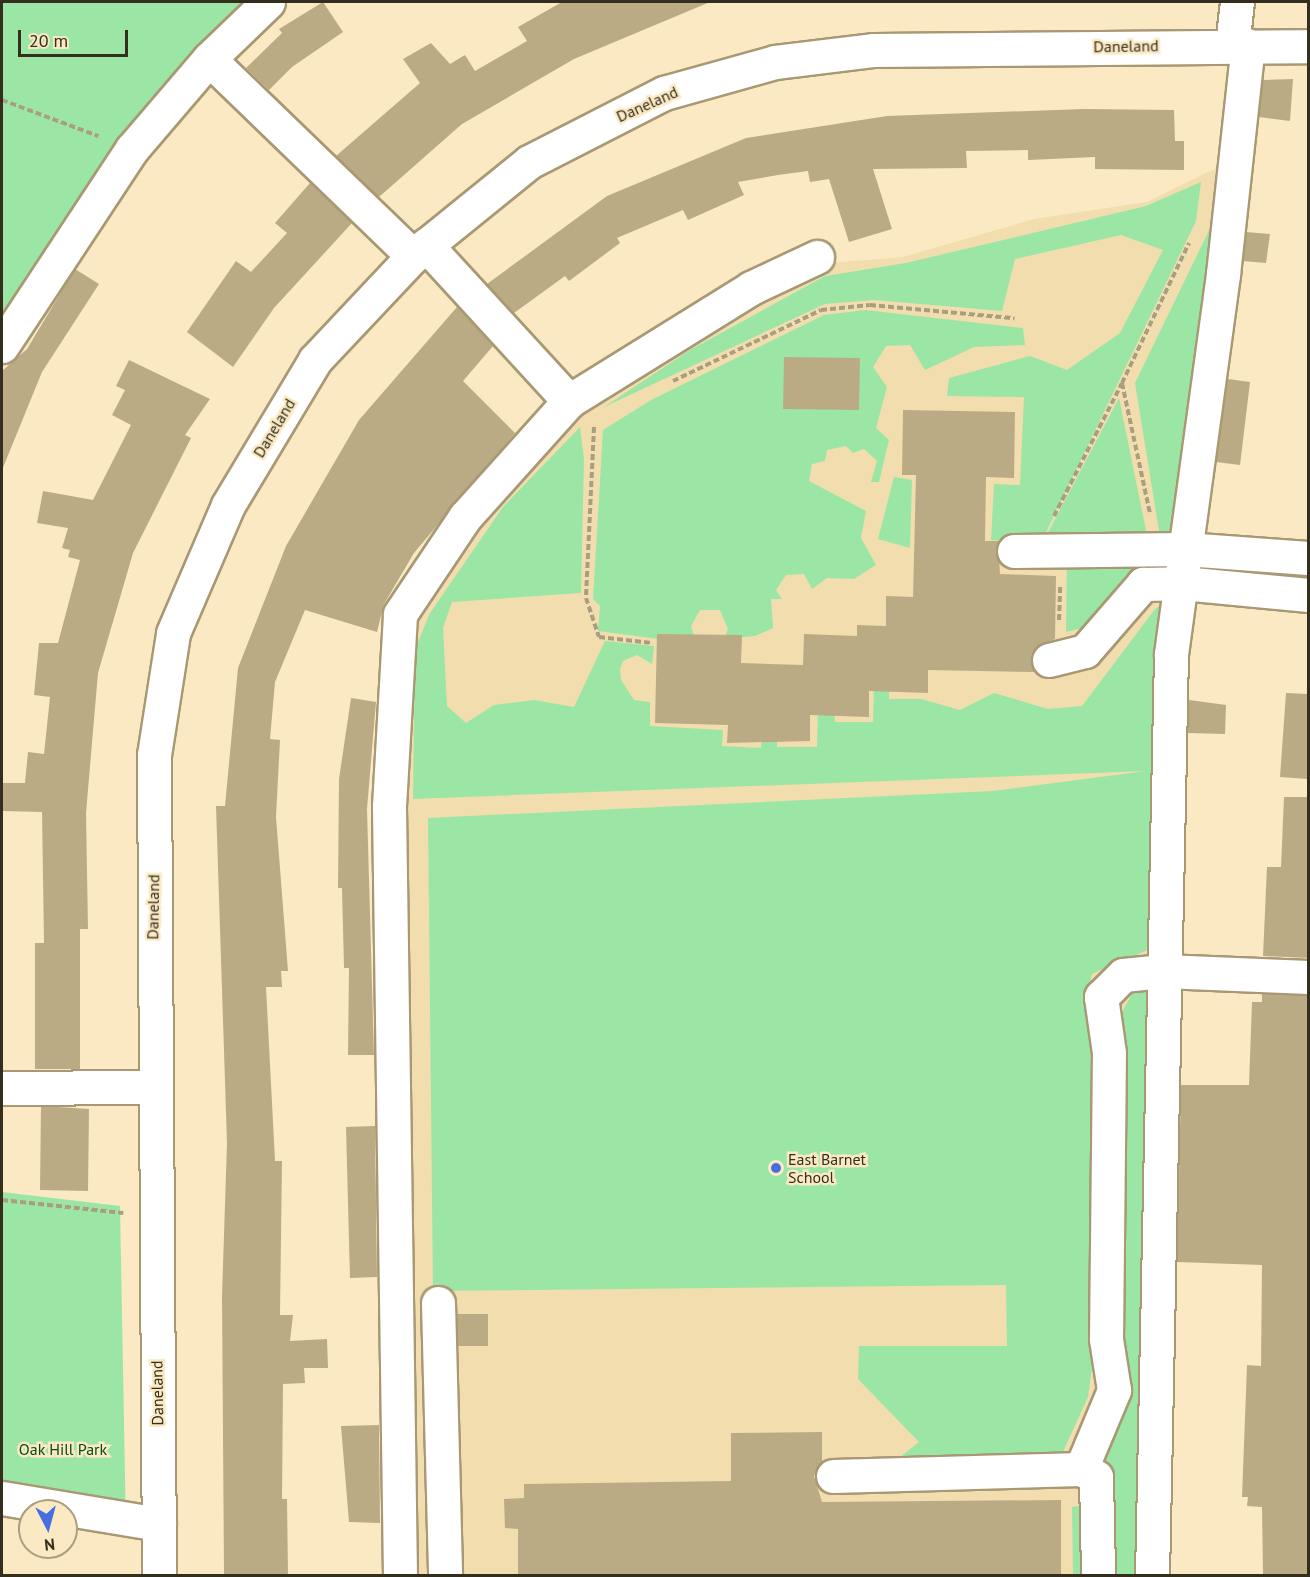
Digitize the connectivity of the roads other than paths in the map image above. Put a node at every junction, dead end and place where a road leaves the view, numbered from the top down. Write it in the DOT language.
graph roads {
  1 [pos="268,2"];
  2 [pos="1237,2"];
  3 [pos="1240,45"];
  4 [pos="1308,46"];
  5 [pos="209,59"];
  6 [pos="419,251"];
  7 [pos="817,257"];
  8 [pos="2,346"];
  9 [pos="569,401"];
  10 [pos="1171,549"];
  11 [pos="1037,552"];
  12 [pos="1308,558"];
  13 [pos="1182,583"];
  14 [pos="1308,596"];
  15 [pos="1054,660"];
  16 [pos="1163,971"];
  17 [pos="1308,977"];
  18 [pos="153,1087"];
  19 [pos="2,1088"];
  20 [pos="438,1303"];
  21 [pos="1081,1468"];
  22 [pos="833,1476"];
  23 [pos="2,1498"];
  24 [pos="159,1524"];
  25 [pos="159,1575"];
  26 [pos="400,1575"];
  27 [pos="445,1575"];
  28 [pos="1098,1575"];
  29 [pos="1152,1575"];
  1 -- 5 [label="street"];
  2 -- 3 [label="street"];
  3 -- 4 [label="street, Daneland"];
  3 -- 6 [label="street, Daneland"];
  3 -- 10 [label="street"];
  5 -- 6 [label="street"];
  5 -- 8 [label="street"];
  6 -- 9 [label="street"];
  6 -- 18 [label="street, Daneland"];
  7 -- 9 [label="street"];
  9 -- 26 [label="street"];
  10 -- 11 [label="street"];
  10 -- 12 [label="street"];
  10 -- 13 [label="street"];
  13 -- 14 [label="street"];
  13 -- 15 [label="street"];
  13 -- 16 [label="street"];
  16 -- 17 [label="street"];
  16 -- 21 [label="street"];
  16 -- 29 [label="street"];
  18 -- 19 [label="street"];
  18 -- 24 [label="street, Daneland"];
  20 -- 27 [label="street"];
  21 -- 22 [label="street"];
  21 -- 28 [label="street"];
  23 -- 24 [label="street"];
  24 -- 25 [label="street, Daneland"];
}
